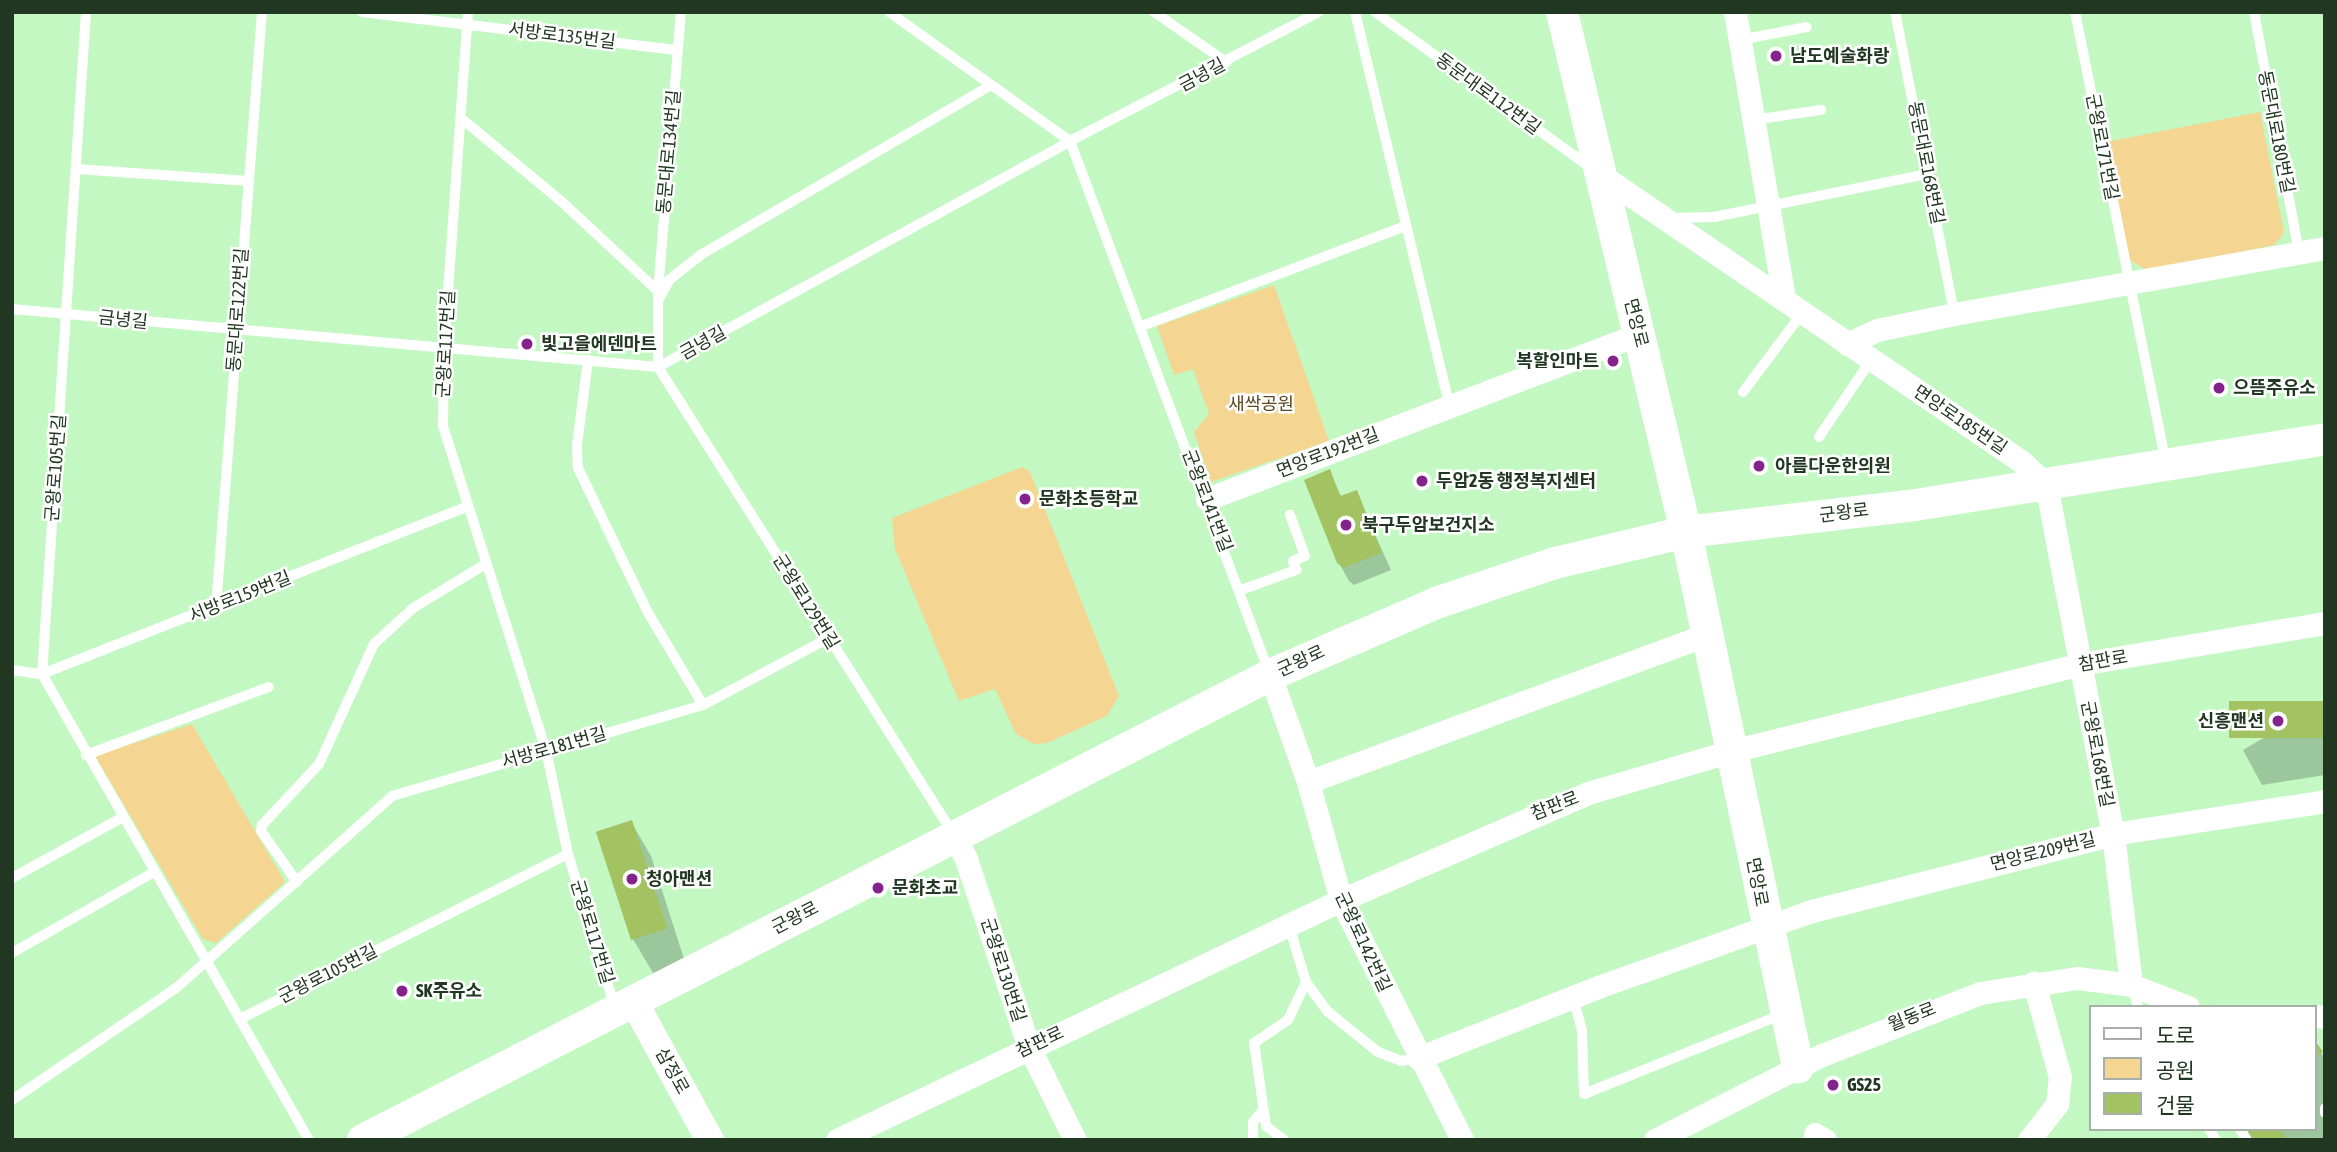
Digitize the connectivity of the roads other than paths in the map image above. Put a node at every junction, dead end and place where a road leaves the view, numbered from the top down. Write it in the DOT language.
graph roads {
  1 [pos="86,12"];
  2 [pos="262,12"];
  3 [pos="362,12"];
  4 [pos="468,12"];
  5 [pos="681,12"];
  6 [pos="889,12"];
  7 [pos="1154,12"];
  8 [pos="1319,12"];
  9 [pos="1355,12"];
  10 [pos="1375,12"];
  11 [pos="1562,12"];
  12 [pos="1735,12"];
  13 [pos="1895,12"];
  14 [pos="2075,12"];
  15 [pos="2254,12"];
  16 [pos="467,25"];
  17 [pos="1807,27"];
  18 [pos="1740,40"];
  19 [pos="678,51"];
  20 [pos="1226,62"];
  21 [pos="991,85"];
  22 [pos="1821,110"];
  23 [pos="461,118"];
  24 [pos="1754,120"];
  25 [pos="1070,141"];
  26 [pos="76,169"];
  27 [pos="1928,174"];
  28 [pos="1601,175"];
  29 [pos="249,181"];
  30 [pos="1769,207"];
  31 [pos="1668,218"];
  32 [pos="1405,226"];
  33 [pos="2325,248"];
  34 [pos="2299,253"];
  35 [pos="2128,283"];
  36 [pos="658,296"];
  37 [pos="1793,306"];
  38 [pos="12,309"];
  39 [pos="67,314"];
  40 [pos="1954,314"];
  41 [pos="1142,327"];
  42 [pos="237,331"];
  43 [pos="1639,334"];
  44 [pos="1847,344"];
  45 [pos="443,346"];
  46 [pos="588,360"];
  47 [pos="1871,360"];
  48 [pos="658,367"];
  49 [pos="1743,392"];
  50 [pos="1450,407"];
  51 [pos="1819,437"];
  52 [pos="2325,439"];
  53 [pos="2166,463"];
  54 [pos="2046,484"];
  55 [pos="1206,499"];
  56 [pos="465,507"];
  57 [pos="1290,515"];
  58 [pos="1686,532"];
  59 [pos="484,565"];
  60 [pos="1241,590"];
  61 [pos="216,607"];
  62 [pos="2325,623"];
  63 [pos="1708,634"];
  64 [pos="829,638"];
  65 [pos="2080,664"];
  66 [pos="12,670"];
  67 [pos="42,674"];
  68 [pos="1270,676"];
  69 [pos="270,687"];
  70 [pos="703,705"];
  71 [pos="546,750"];
  72 [pos="1732,751"];
  73 [pos="86,755"];
  74 [pos="1308,782"];
  75 [pos="2325,801"];
  76 [pos="121,818"];
  77 [pos="2113,834"];
  78 [pos="954,836"];
  79 [pos="568,854"];
  80 [pos="154,872"];
  81 [pos="12,878"];
  82 [pos="298,882"];
  83 [pos="1341,900"];
  84 [pos="1766,925"];
  85 [pos="1289,926"];
  86 [pos="415,930"];
  87 [pos="12,953"];
  88 [pos="208,961"];
  89 [pos="1306,982"];
  90 [pos="2034,983"];
  91 [pos="2131,985"];
  92 [pos="1573,997"];
  93 [pos="2137,1005"];
  94 [pos="2183,1005"];
  95 [pos="625,1006"];
  96 [pos="1786,1013"];
  97 [pos="240,1019"];
  98 [pos="1029,1047"];
  99 [pos="1418,1058"];
  100 [pos="1798,1067"];
  101 [pos="12,1100"];
  102 [pos="1262,1111"];
  103 [pos="1687,1133"];
  104 [pos="309,1140"];
  105 [pos="363,1140"];
  106 [pos="710,1140"];
  107 [pos="837,1140"];
  108 [pos="1075,1140"];
  109 [pos="1253,1140"];
  110 [pos="1284,1140"];
  111 [pos="1462,1140"];
  112 [pos="1655,1140"];
  113 [pos="2029,1140"];
  1 -- 26 [label="lane, 군왕로105번길"];
  2 -- 29 [label="lane, 동문대로122번길"];
  3 -- 16 [label="lane, 서방로135번길"];
  4 -- 16 [label="lane, 군왕로117번길"];
  5 -- 19 [label="lane, 동문대로134번길"];
  6 -- 21 [label="lane"];
  7 -- 20 [label="lane"];
  8 -- 20 [label="lane, 금녕길"];
  9 -- 32 [label="lane"];
  10 -- 28 [label="lane, 동문대로112번길"];
  11 -- 28 [label="main road, 면앙로"];
  12 -- 18 [label="street"];
  13 -- 27 [label="lane, 동문대로168번길"];
  14 -- 35 [label="lane, 군왕로171번길"];
  15 -- 34 [label="lane, 동문대로180번길"];
  16 -- 19 [label="lane, 서방로135번길"];
  16 -- 23 [label="lane, 군왕로117번길"];
  17 -- 18 [label="lane"];
  18 -- 24 [label="street"];
  19 -- 36 [label="lane, 동문대로134번길"];
  20 -- 25 [label="lane, 금녕길"];
  21 -- 25 [label="lane"];
  21 -- 36 [label="lane"];
  22 -- 24 [label="lane"];
  23 -- 36 [label="lane"];
  23 -- 45 [label="lane, 군왕로117번길"];
  24 -- 30 [label="street"];
  25 -- 41 [label="lane, 군왕로141번길"];
  25 -- 48 [label="lane, 금녕길"];
  26 -- 29 [label="lane"];
  26 -- 39 [label="lane, 군왕로105번길"];
  27 -- 30 [label="lane"];
  27 -- 40 [label="lane, 동문대로168번길"];
  28 -- 31 [label="street, 면앙로185번길"];
  28 -- 43 [label="main road, 면앙로"];
  29 -- 42 [label="lane, 동문대로122번길"];
  30 -- 31 [label="lane"];
  30 -- 37 [label="street"];
  31 -- 37 [label="street, 면앙로185번길"];
  32 -- 41 [label="lane"];
  32 -- 50 [label="lane"];
  33 -- 34 [label="street"];
  34 -- 35 [label="street"];
  35 -- 40 [label="street"];
  35 -- 53 [label="lane, 군왕로171번길"];
  36 -- 48 [label="lane, 동문대로134번길"];
  37 -- 44 [label="street, 면앙로185번길"];
  37 -- 49 [label="lane"];
  38 -- 39 [label="lane, 금녕길"];
  39 -- 42 [label="lane, 금녕길"];
  39 -- 67 [label="lane, 군왕로105번길"];
  40 -- 44 [label="street"];
  41 -- 55 [label="lane, 군왕로141번길"];
  42 -- 45 [label="lane, 금녕길"];
  42 -- 61 [label="lane, 동문대로122번길"];
  43 -- 50 [label="street, 면앙로192번길"];
  43 -- 58 [label="main road, 면앙로"];
  44 -- 47 [label="street, 면앙로185번길"];
  45 -- 46 [label="lane, 금녕길"];
  45 -- 56 [label="lane, 군왕로117번길"];
  46 -- 48 [label="lane, 금녕길"];
  46 -- 70 [label="lane"];
  47 -- 51 [label="lane"];
  47 -- 54 [label="street, 면앙로185번길"];
  48 -- 64 [label="lane, 군왕로129번길"];
  50 -- 55 [label="street, 면앙로192번길"];
  52 -- 53 [label="main road, 군왕로"];
  53 -- 54 [label="main road, 군왕로"];
  54 -- 58 [label="main road, 군왕로"];
  54 -- 65 [label="street, 군왕로168번길"];
  55 -- 60 [label="lane, 군왕로141번길"];
  56 -- 59 [label="lane, 군왕로117번길"];
  56 -- 61 [label="lane, 서방로159번길"];
  57 -- 60 [label="lane"];
  58 -- 63 [label="main road, 면앙로"];
  58 -- 68 [label="main road, 군왕로"];
  59 -- 71 [label="lane, 군왕로117번길"];
  59 -- 82 [label="lane"];
  60 -- 68 [label="lane, 군왕로141번길"];
  61 -- 67 [label="lane, 서방로159번길"];
  62 -- 65 [label="street, 참판로"];
  63 -- 72 [label="main road, 면앙로"];
  63 -- 74 [label="street"];
  64 -- 70 [label="lane, 서방로181번길"];
  64 -- 78 [label="lane, 군왕로129번길"];
  65 -- 72 [label="street, 참판로"];
  65 -- 77 [label="street, 군왕로168번길"];
  66 -- 67 [label="lane, 서방로159번길"];
  67 -- 73 [label="lane"];
  68 -- 74 [label="street, 군왕로142번길"];
  68 -- 78 [label="main road, 군왕로"];
  69 -- 73 [label="lane"];
  70 -- 71 [label="lane, 서방로181번길"];
  71 -- 79 [label="lane, 군왕로117번길"];
  71 -- 82 [label="lane, 서방로181번길"];
  72 -- 83 [label="street, 참판로"];
  72 -- 84 [label="main road, 면앙로"];
  73 -- 76 [label="lane"];
  74 -- 83 [label="street, 군왕로142번길"];
  75 -- 77 [label="street, 면앙로209번길"];
  76 -- 80 [label="lane"];
  76 -- 81 [label="lane"];
  77 -- 84 [label="street, 면앙로209번길"];
  77 -- 91 [label="street, 군왕로168번길"];
  78 -- 95 [label="main road, 군왕로"];
  78 -- 98 [label="street, 군왕로130번길"];
  79 -- 86 [label="lane, 군왕로117번길"];
  79 -- 95 [label="lane, 군왕로117번길"];
  80 -- 87 [label="lane"];
  80 -- 88 [label="lane"];
  82 -- 88 [label="lane, 서방로181번길"];
  83 -- 85 [label="street, 참판로"];
  83 -- 99 [label="street, 군왕로142번길"];
  84 -- 92 [label="street, 면앙로"];
  84 -- 96 [label="main road, 면앙로"];
  85 -- 89 [label="lane"];
  85 -- 98 [label="street, 참판로"];
  86 -- 97 [label="lane, 군왕로105번길"];
  88 -- 97 [label="lane"];
  88 -- 101 [label="lane, 서방로181번길"];
  89 -- 99 [label="lane"];
  89 -- 102 [label="lane"];
  90 -- 91 [label="street, 월동로"];
  90 -- 100 [label="street, 월동로"];
  90 -- 113 [label="street"];
  91 -- 93 [label="lane"];
  91 -- 94 [label="street, 월동로"];
  92 -- 96 [label="lane"];
  92 -- 99 [label="street"];
  95 -- 105 [label="main road, 군왕로"];
  95 -- 106 [label="street, 삼정로"];
  96 -- 100 [label="main road, 면앙로"];
  97 -- 104 [label="lane"];
  98 -- 107 [label="street, 참판로"];
  98 -- 108 [label="street, 군왕로130번길"];
  99 -- 111 [label="street, 군왕로142번길"];
  100 -- 103 [label="street, 월동로"];
  102 -- 109 [label="lane"];
  102 -- 110 [label="lane"];
  103 -- 112 [label="street, 월동로"];
}
